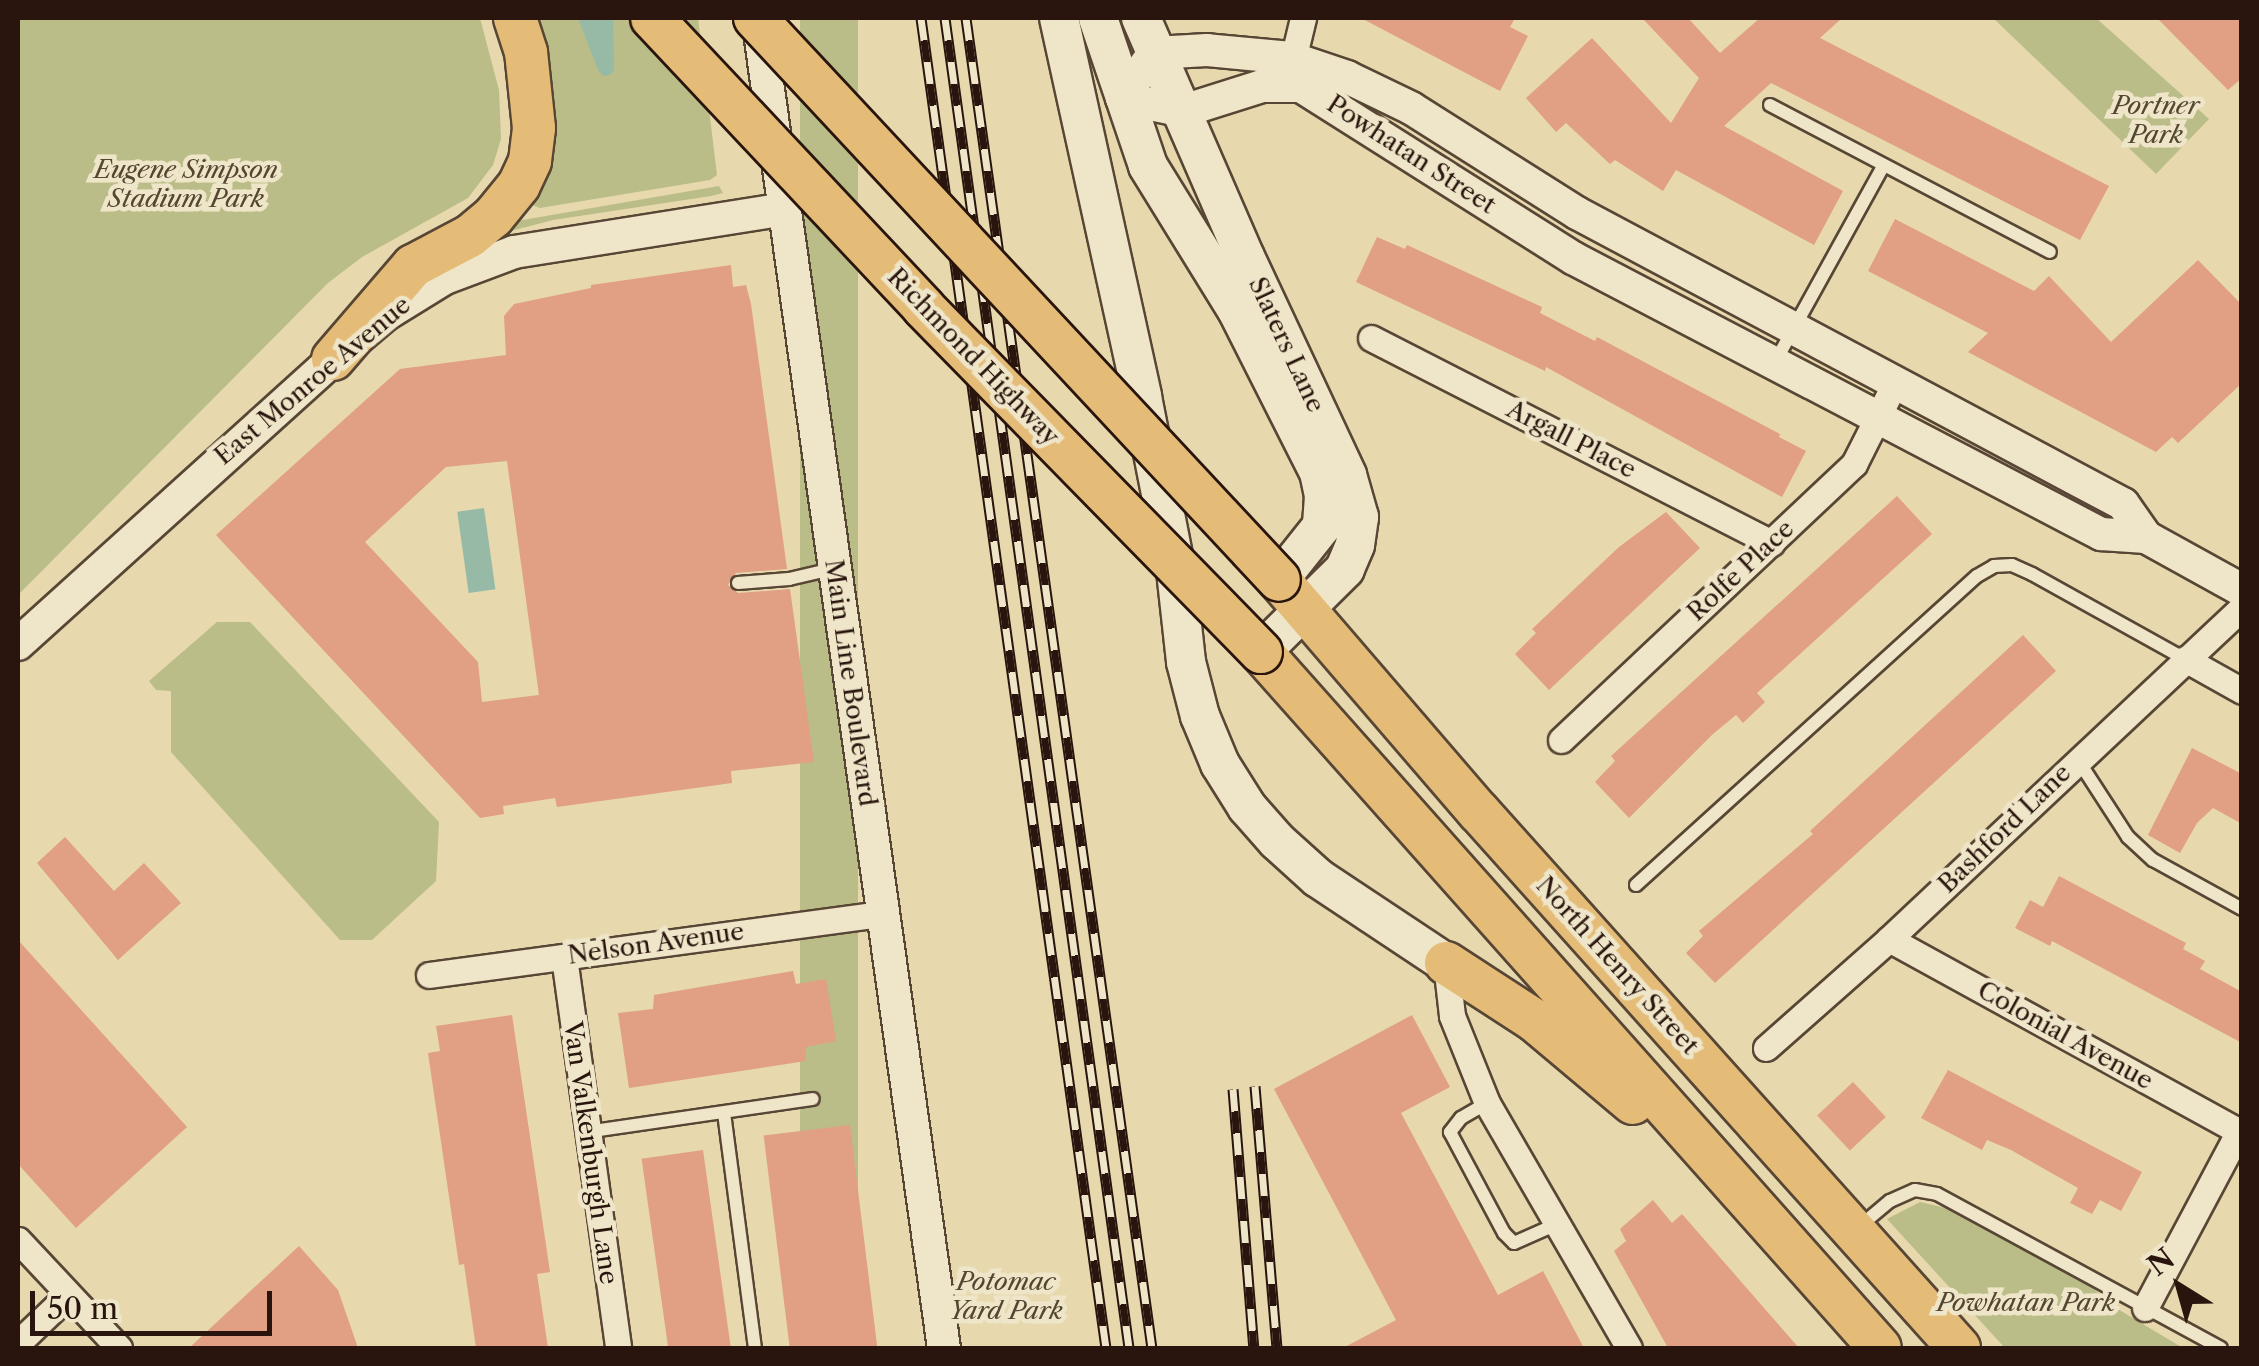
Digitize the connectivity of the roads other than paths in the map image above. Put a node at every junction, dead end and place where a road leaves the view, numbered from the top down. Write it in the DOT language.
graph roads {
  1 [pos="515,18"];
  2 [pos="652,18"];
  3 [pos="756,18"];
  4 [pos="1059,18"];
  5 [pos="1098,18"];
  6 [pos="1141,18"];
  7 [pos="1303,18"];
  8 [pos="1154,53"];
  9 [pos="1289,71"];
  10 [pos="1122,98"];
  11 [pos="1770,105"];
  12 [pos="1184,111"];
  13 [pos="1884,165"];
  14 [pos="785,209"];
  15 [pos="2050,252"];
  16 [pos="1794,330"];
  17 [pos="1371,338"];
  18 [pos="332,358"];
  19 [pos="1774,364"];
  20 [pos="1895,383"];
  21 [pos="1878,418"];
  22 [pos="2146,537"];
  23 [pos="1772,543"];
  24 [pos="834,568"];
  25 [pos="738,583"];
  26 [pos="2242,590"];
  27 [pos="1293,594"];
  28 [pos="2242,607"];
  29 [pos="18,644"];
  30 [pos="1261,652"];
  31 [pos="2184,659"];
  32 [pos="2242,690"];
  33 [pos="1561,740"];
  34 [pos="2078,760"];
  35 [pos="1636,886"];
  36 [pos="2242,909"];
  37 [pos="882,914"];
  38 [pos="1889,939"];
  39 [pos="564,957"];
  40 [pos="1446,963"];
  41 [pos="429,974"];
  42 [pos="1766,1048"];
  43 [pos="813,1099"];
  44 [pos="1487,1104"];
  45 [pos="724,1113"];
  46 [pos="586,1132"];
  47 [pos="2240,1132"];
  48 [pos="1753,1209"];
  49 [pos="1557,1224"];
  50 [pos="1854,1231"];
  51 [pos="18,1240"];
  52 [pos="68,1295"];
  53 [pos="2146,1308"];
  54 [pos="18,1343"];
  55 [pos="1625,1347"];
  56 [pos="119,1348"];
  57 [pos="618,1348"];
  58 [pos="755,1348"];
  59 [pos="944,1348"];
  60 [pos="1880,1348"];
  61 [pos="1959,1348"];
  62 [pos="2221,1348"];
  1 -- 18 [label="highway"];
  2 -- 30 [label="highway, Richmond Highway, bridge"];
  3 -- 14 [label="street, Main Line Boulevard"];
  3 -- 27 [label="highway, bridge"];
  4 -- 40 [label="main road"];
  5 -- 10 [label="main road, Slaters Lane"];
  6 -- 8 [label="main road, Slaters Lane"];
  7 -- 9 [label="street"];
  8 -- 9 [label="street, Powhatan Street"];
  8 -- 10 [label="street"];
  8 -- 12 [label="main road, Slaters Lane"];
  9 -- 12 [label="street, Powhatan Street"];
  9 -- 16 [label="street, Powhatan Street"];
  9 -- 19 [label="street, Powhatan Street"];
  10 -- 12 [label="street, Powhatan Street"];
  10 -- 27 [label="main road, Slaters Lane"];
  11 -- 13 [label="lane"];
  12 -- 27 [label="main road, Slaters Lane"];
  13 -- 15 [label="lane"];
  13 -- 16 [label="lane"];
  14 -- 18 [label="street, East Monroe Avenue"];
  14 -- 24 [label="street, Main Line Boulevard"];
  16 -- 19 [label="lane"];
  16 -- 20 [label="street, Powhatan Street"];
  17 -- 23 [label="street, Argall Place"];
  18 -- 29 [label="street, East Monroe Avenue"];
  19 -- 21 [label="street, Powhatan Street"];
  20 -- 21 [label="street, Rolfe Place"];
  20 -- 22 [label="street, Powhatan Street"];
  21 -- 22 [label="street, Powhatan Street"];
  21 -- 23 [label="street, Rolfe Place"];
  22 -- 26 [label="street, Powhatan Street"];
  23 -- 33 [label="street, Rolfe Place"];
  24 -- 25 [label="lane"];
  24 -- 37 [label="street, Main Line Boulevard"];
  27 -- 30 [label="main road, Slaters Lane"];
  27 -- 50 [label="highway, North Henry Street"];
  28 -- 31 [label="street, Bashford Lane"];
  30 -- 48 [label="highway, Richmond Highway"];
  31 -- 32 [label="street"];
  31 -- 34 [label="street, Bashford Lane"];
  31 -- 35 [label="lane"];
  34 -- 36 [label="lane"];
  34 -- 38 [label="street, Bashford Lane"];
  37 -- 39 [label="street, Nelson Avenue"];
  37 -- 59 [label="street, Main Line Boulevard"];
  38 -- 42 [label="street, Bashford Lane"];
  38 -- 47 [label="street, Colonial Avenue"];
  39 -- 41 [label="street, Nelson Avenue"];
  39 -- 46 [label="street, Van Valkenburgh Lane"];
  40 -- 44 [label="street"];
  40 -- 48 [label="highway"];
  43 -- 45 [label="lane"];
  44 -- 49 [label="street"];
  44 -- 49 [label="lane"];
  45 -- 46 [label="lane"];
  45 -- 58 [label="lane"];
  46 -- 57 [label="street, Van Valkenburgh Lane"];
  47 -- 53 [label="street"];
  48 -- 60 [label="highway"];
  49 -- 55 [label="street"];
  50 -- 53 [label="lane"];
  50 -- 61 [label="highway, North Henry Street"];
  51 -- 52 [label="street"];
  52 -- 54 [label="street"];
  52 -- 56 [label="street"];
  53 -- 62 [label="lane"];
}
